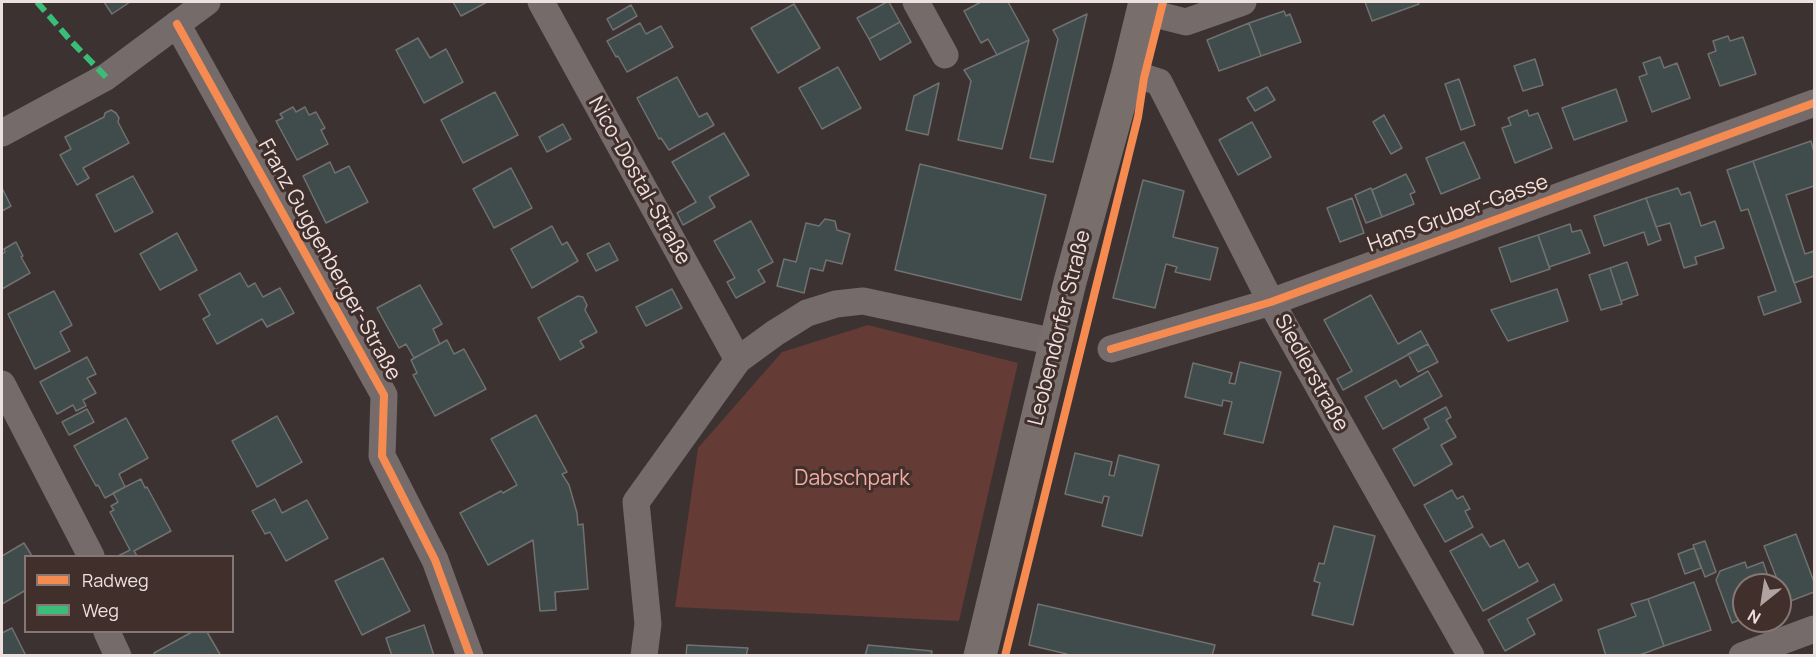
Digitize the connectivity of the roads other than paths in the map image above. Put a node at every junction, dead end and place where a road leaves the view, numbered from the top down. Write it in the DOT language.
graph roads {
  1 [pos="207,2"];
  2 [pos="541,2"];
  3 [pos="916,2"];
  4 [pos="1243,2"];
  5 [pos="1144,6"];
  6 [pos="177,24"];
  7 [pos="945,55"];
  8 [pos="1128,72"];
  9 [pos="1815,103"];
  10 [pos="2,134"];
  11 [pos="1271,302"];
  12 [pos="1055,342"];
  13 [pos="1111,349"];
  14 [pos="738,360"];
  15 [pos="2,384"];
  16 [pos="90,555"];
  17 [pos="1815,629"];
  18 [pos="107,633"];
  19 [pos="118,656"];
  20 [pos="470,656"];
  21 [pos="644,656"];
  22 [pos="980,656"];
  23 [pos="1471,656"];
  24 [pos="1742,656"];
  1 -- 6 [label="street"];
  2 -- 14 [label="street, Nico-Dostal-Straße"];
  3 -- 7 [label="street"];
  4 -- 5 [label="street"];
  5 -- 8 [label="main road, Leobendorfer Straße"];
  6 -- 10 [label="street"];
  6 -- 20 [label="street, Franz Guggenberger-Straße"];
  8 -- 11 [label="street, Siedlerstraße"];
  8 -- 12 [label="main road, Leobendorfer Straße"];
  9 -- 11 [label="street, Hans Gruber-Gasse"];
  11 -- 13 [label="street, Hans Gruber-Gasse"];
  11 -- 23 [label="street, Siedlerstraße"];
  12 -- 14 [label="street"];
  12 -- 22 [label="main road, Leobendorfer Straße"];
  14 -- 21 [label="street"];
  15 -- 16 [label="street"];
  17 -- 24 [label="street"];
  18 -- 19 [label="street"];
}
